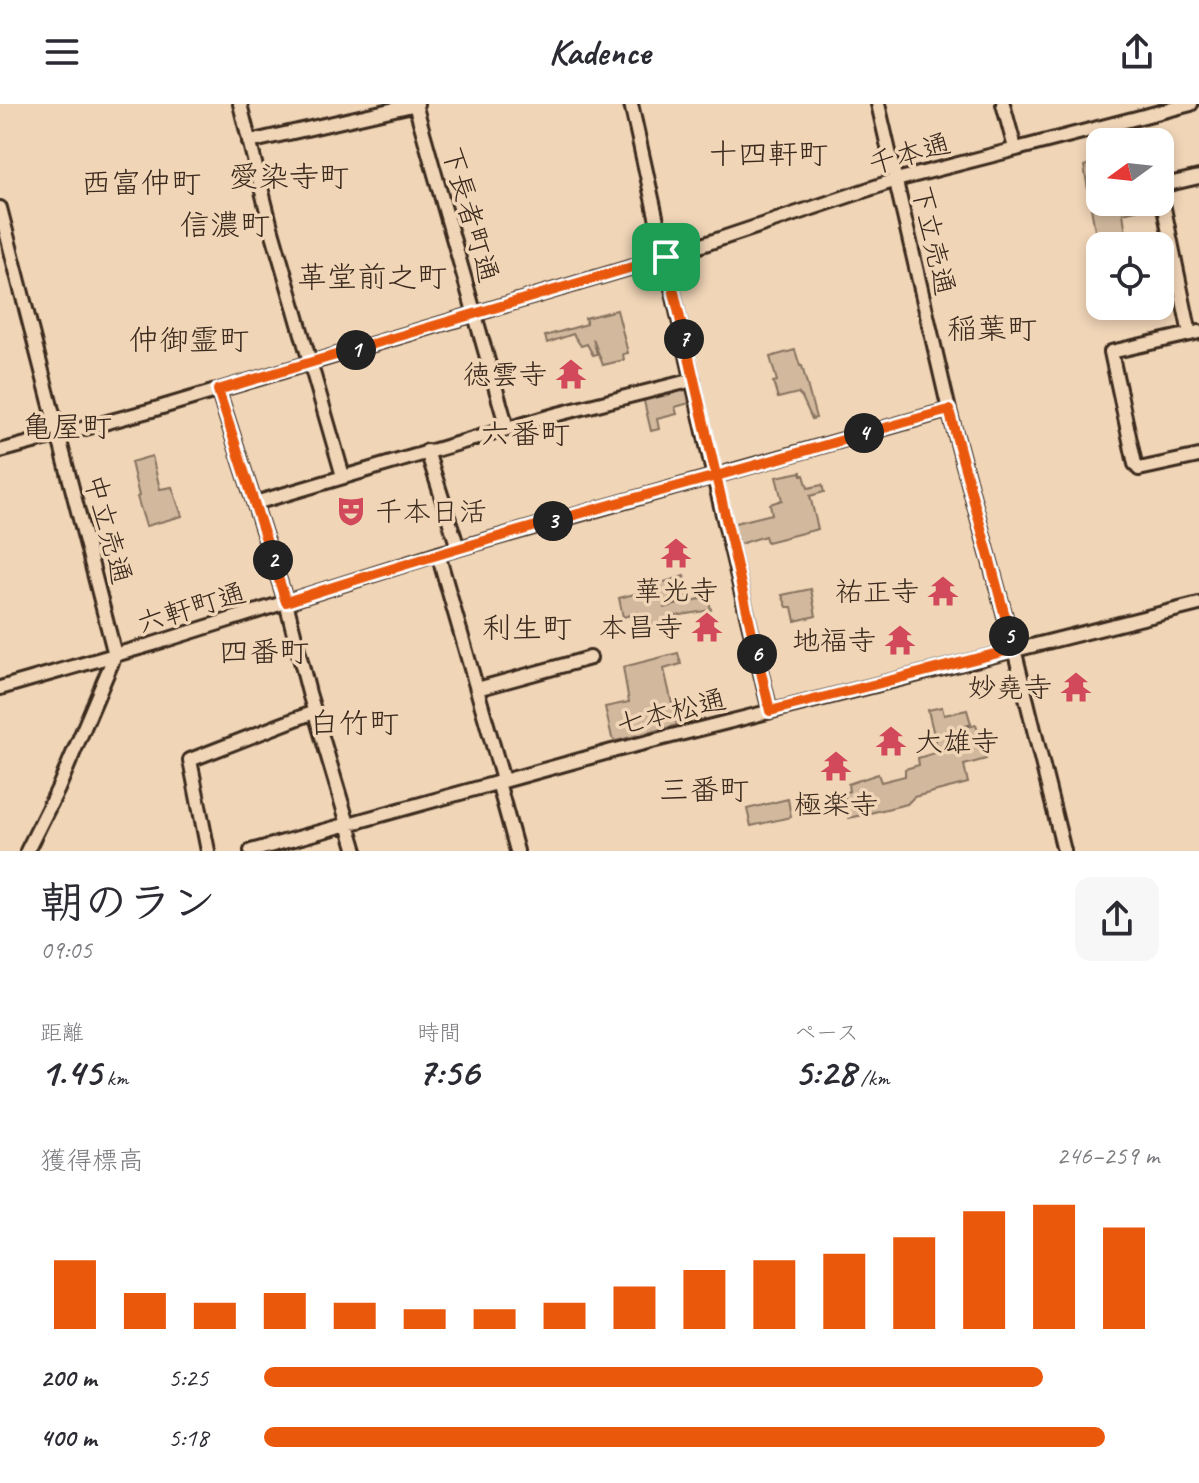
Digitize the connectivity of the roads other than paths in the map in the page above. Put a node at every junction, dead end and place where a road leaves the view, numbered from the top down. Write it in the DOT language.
graph roads {
  1 [pos="240,104"];
  2 [pos="416,104"];
  3 [pos="631,104"];
  4 [pos="878,104"];
  5 [pos="1003,104"];
  6 [pos="1191,104"];
  7 [pos="1145,110"];
  8 [pos="249,142"];
  9 [pos="1015,148"];
  10 [pos="1199,177"];
  11 [pos="896,180"];
  12 [pos="1174,184"];
  13 [pos="0,208"];
  14 [pos="1167,216"];
  15 [pos="666,257"];
  16 [pos="474,315"];
  17 [pos="1194,333"];
  18 [pos="310,364"];
  19 [pos="693,380"];
  20 [pos="218,390"];
  21 [pos="949,410"];
  22 [pos="507,428"];
  23 [pos="59,436"];
  24 [pos="0,451"];
  25 [pos="427,451"];
  26 [pos="1199,456"];
  27 [pos="343,476"];
  28 [pos="714,477"];
  29 [pos="255,503"];
  30 [pos="458,548"];
  31 [pos="438,554"];
  32 [pos="286,602"];
  33 [pos="1199,604"];
  34 [pos="1014,649"];
  35 [pos="115,655"];
  36 [pos="590,658"];
  37 [pos="0,688"];
  38 [pos="477,689"];
  39 [pos="770,711"];
  40 [pos="314,712"];
  41 [pos="501,781"];
  42 [pos="348,824"];
  43 [pos="27,851"];
  44 [pos="208,851"];
  45 [pos="251,851"];
  46 [pos="356,851"];
  47 [pos="517,851"];
  48 [pos="1064,851"];
  1 -- 8 [label="street"];
  2 -- 8 [label="street"];
  2 -- 16 [label="street, 下長者町通"];
  3 -- 15 [label="street"];
  4 -- 11 [label="street, 下立売通"];
  5 -- 9 [label="street"];
  6 -- 7 [label="street, 千本通"];
  7 -- 9 [label="street, 千本通"];
  8 -- 18 [label="street"];
  9 -- 11 [label="street, 千本通"];
  10 -- 12 [label="street"];
  11 -- 15 [label="street, 千本通"];
  11 -- 21 [label="street, 下立売通"];
  13 -- 23 [label="street, 中立売通"];
  14 -- 17 [label="street"];
  15 -- 16 [label="street, 千本通"];
  15 -- 19 [label="street"];
  16 -- 18 [label="street, 千本通"];
  16 -- 22 [label="street, 下長者町通"];
  17 -- 26 [label="street"];
  18 -- 20 [label="street, 千本通"];
  18 -- 27 [label="street"];
  19 -- 22 [label="street"];
  19 -- 28 [label="street"];
  20 -- 23 [label="street, 千本通"];
  20 -- 29 [label="street"];
  21 -- 28 [label="street, 六軒町通"];
  21 -- 34 [label="street, 下立売通"];
  22 -- 25 [label="street"];
  23 -- 24 [label="street, 千本通"];
  23 -- 35 [label="street, 中立売通"];
  25 -- 27 [label="street"];
  25 -- 30 [label="street"];
  27 -- 29 [label="street"];
  28 -- 30 [label="street, 六軒町通"];
  28 -- 39 [label="street"];
  29 -- 32 [label="street"];
  30 -- 31 [label="street, 六軒町通"];
  31 -- 32 [label="street, 六軒町通"];
  31 -- 38 [label="street"];
  32 -- 35 [label="street, 六軒町通"];
  32 -- 40 [label="street"];
  33 -- 34 [label="street, 七本松通"];
  34 -- 39 [label="street, 七本松通"];
  34 -- 48 [label="street, 下立売通"];
  35 -- 37 [label="street, 六軒町通"];
  35 -- 43 [label="street"];
  36 -- 38 [label="street"];
  38 -- 41 [label="street"];
  39 -- 41 [label="street, 七本松通"];
  40 -- 42 [label="street"];
  40 -- 44 [label="street"];
  41 -- 42 [label="street, 七本松通"];
  41 -- 47 [label="street"];
  42 -- 45 [label="street, 七本松通"];
  42 -- 46 [label="street"];
}
